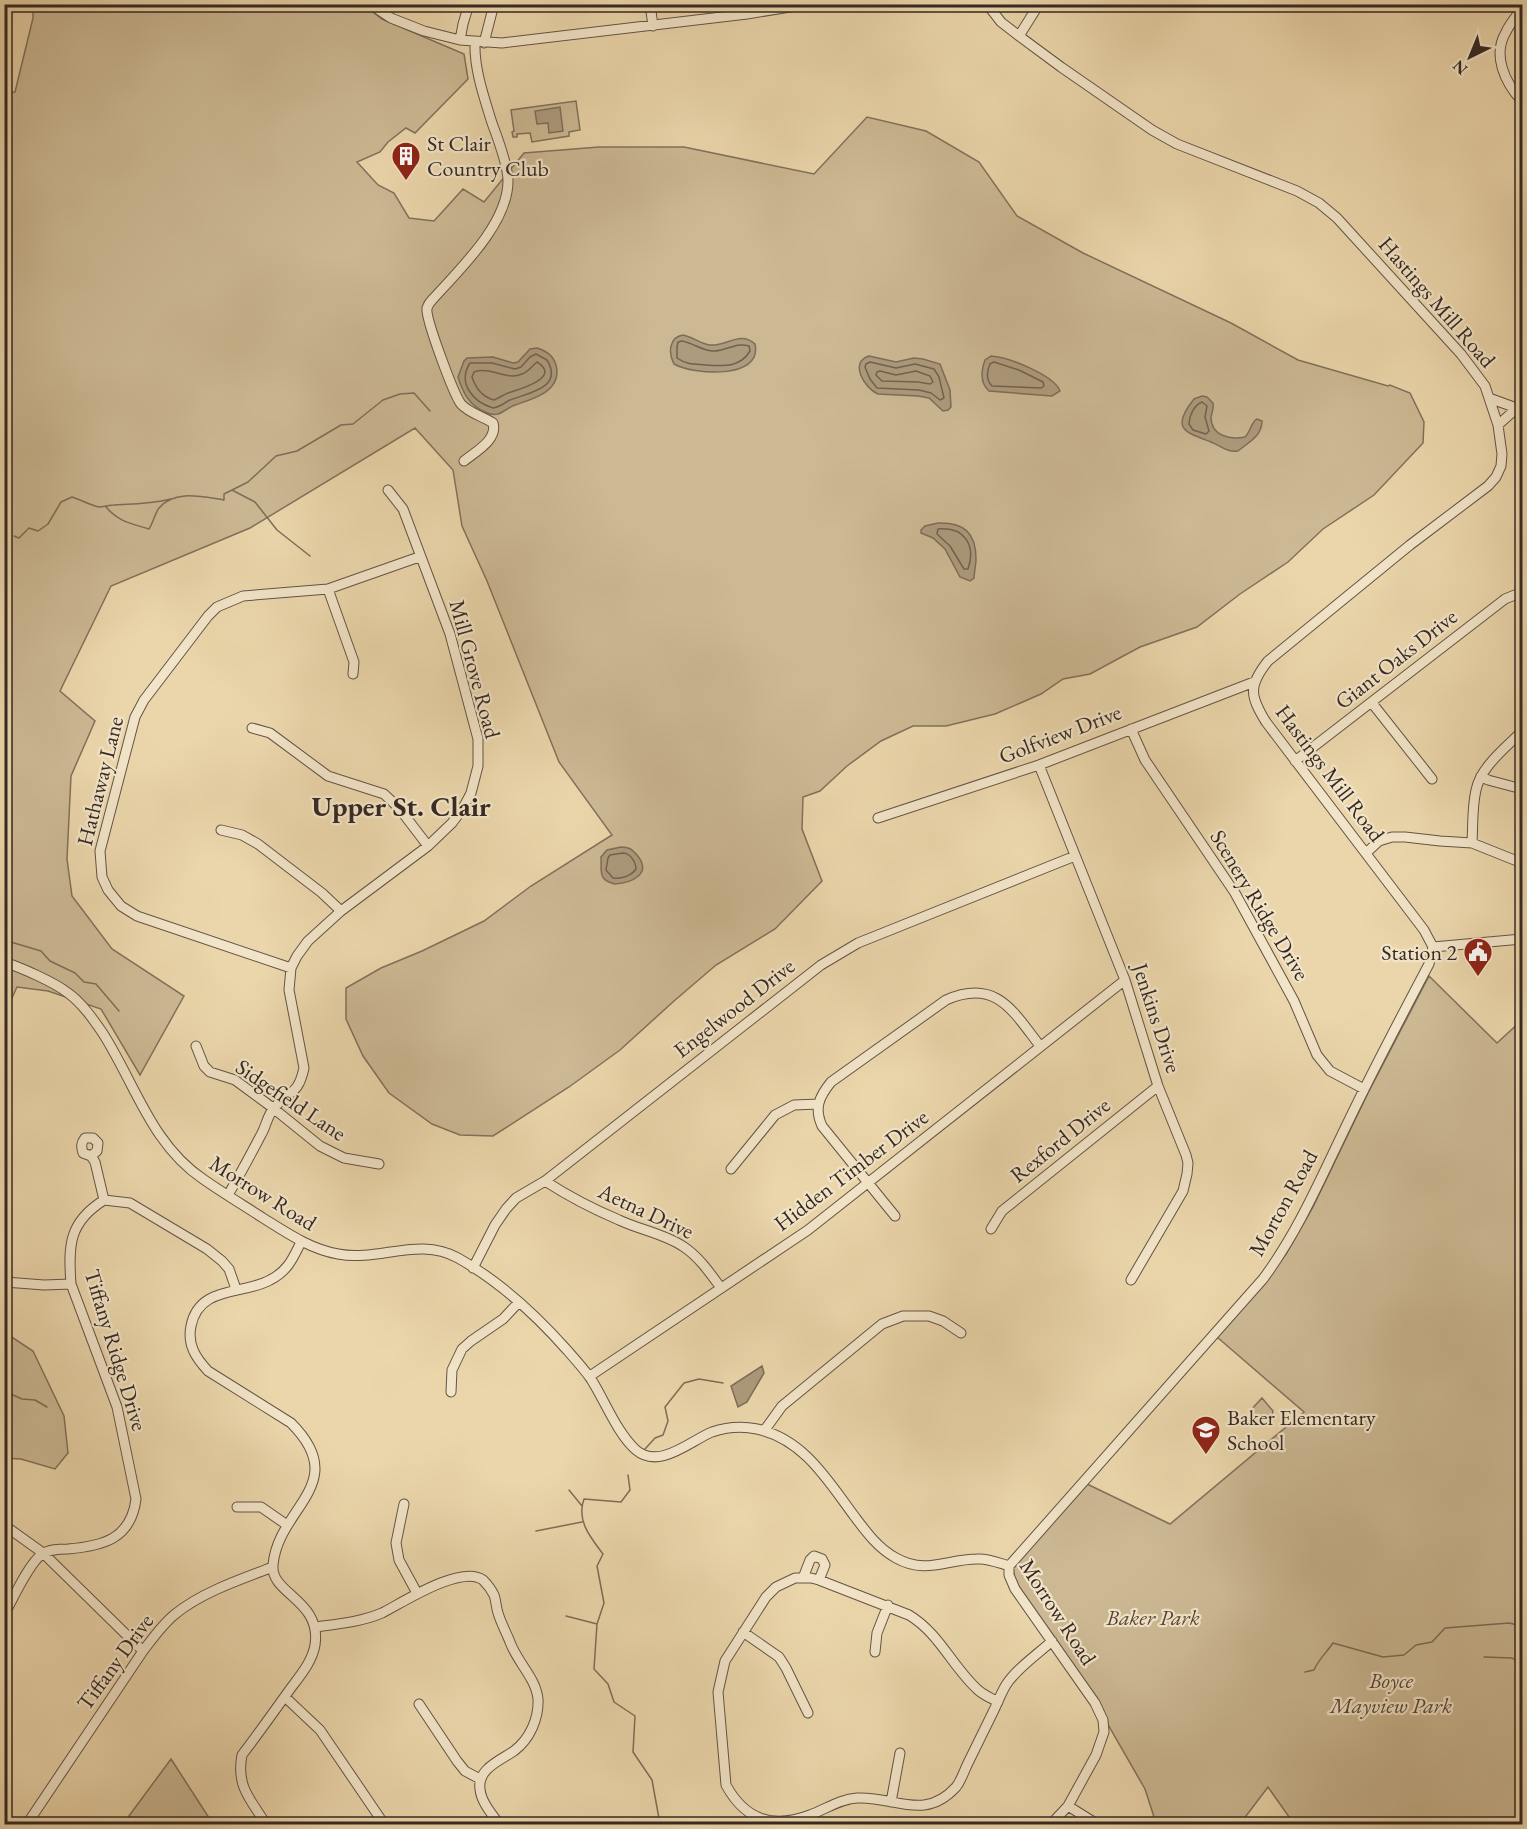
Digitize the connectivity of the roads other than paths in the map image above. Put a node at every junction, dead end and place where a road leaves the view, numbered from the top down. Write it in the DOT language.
graph roads {
  1 [pos="370,4"];
  2 [pos="469,4"];
  3 [pos="494,4"];
  4 [pos="650,4"];
  5 [pos="799,4"];
  6 [pos="987,4"];
  7 [pos="1039,4"];
  8 [pos="1522,8"];
  9 [pos="653,26"];
  10 [pos="1019,36"];
  11 [pos="460,40"];
  12 [pos="479,42"];
  13 [pos="1522,101"];
  14 [pos="1489,398"];
  15 [pos="1520,409"];
  16 [pos="1498,425"];
  17 [pos="464,461"];
  18 [pos="388,490"];
  19 [pos="419,556"];
  20 [pos="328,589"];
  21 [pos="1522,592"];
  22 [pos="353,674"];
  23 [pos="1254,682"];
  24 [pos="1372,703"];
  25 [pos="252,728"];
  26 [pos="1131,729"];
  27 [pos="1522,731"];
  28 [pos="1295,761"];
  29 [pos="1039,765"];
  30 [pos="1481,776"];
  31 [pos="1432,779"];
  32 [pos="1522,789"];
  33 [pos="878,818"];
  34 [pos="221,830"];
  35 [pos="1472,843"];
  36 [pos="428,846"];
  37 [pos="1366,853"];
  38 [pos="1074,856"];
  39 [pos="1522,863"];
  40 [pos="341,912"];
  41 [pos="1522,939"];
  42 [pos="1433,947"];
  43 [pos="4,962"];
  44 [pos="291,968"];
  45 [pos="1125,980"];
  46 [pos="1040,1046"];
  47 [pos="196,1047"];
  48 [pos="1158,1086"];
  49 [pos="1364,1089"];
  50 [pos="818,1104"];
  51 [pos="273,1108"];
  52 [pos="91,1156"];
  53 [pos="380,1164"];
  54 [pos="731,1169"];
  55 [pos="545,1181"];
  56 [pos="868,1184"];
  57 [pos="228,1195"];
  58 [pos="104,1200"];
  59 [pos="895,1216"];
  60 [pos="991,1230"];
  61 [pos="302,1242"];
  62 [pos="473,1268"];
  63 [pos="1131,1280"];
  64 [pos="5,1282"];
  65 [pos="71,1284"];
  66 [pos="721,1288"];
  67 [pos="236,1289"];
  68 [pos="519,1302"];
  69 [pos="961,1333"];
  70 [pos="590,1376"];
  71 [pos="451,1392"];
  72 [pos="764,1431"];
  73 [pos="404,1504"];
  74 [pos="237,1507"];
  75 [pos="4,1525"];
  76 [pos="287,1525"];
  77 [pos="43,1553"];
  78 [pos="1009,1566"];
  79 [pos="273,1567"];
  80 [pos="803,1578"];
  81 [pos="819,1580"];
  82 [pos="417,1593"];
  83 [pos="888,1605"];
  84 [pos="4,1615"];
  85 [pos="315,1627"];
  86 [pos="743,1632"];
  87 [pos="1052,1641"];
  88 [pos="143,1651"];
  89 [pos="875,1652"];
  90 [pos="285,1697"];
  91 [pos="998,1702"];
  92 [pos="419,1704"];
  93 [pos="808,1713"];
  94 [pos="900,1753"];
  95 [pos="480,1779"];
  96 [pos="891,1802"];
  97 [pos="1068,1806"];
  98 [pos="27,1824"];
  99 [pos="266,1824"];
  100 [pos="384,1824"];
  101 [pos="499,1824"];
  102 [pos="1051,1824"];
  103 [pos="1098,1824"];
  1 -- 11 [label="street"];
  2 -- 11 [label="street"];
  3 -- 12 [label="street"];
  4 -- 9 [label="street"];
  5 -- 9 [label="street"];
  6 -- 10 [label="street, Hastings Mill Road"];
  7 -- 10 [label="street"];
  8 -- 13 [label="street"];
  9 -- 12 [label="street"];
  10 -- 14 [label="street, Hastings Mill Road"];
  11 -- 12 [label="street"];
  12 -- 17 [label="street"];
  14 -- 15 [label="street"];
  14 -- 16 [label="street, Hastings Mill Road"];
  15 -- 16 [label="street"];
  16 -- 23 [label="street, Hastings Mill Road"];
  18 -- 19 [label="street, Mill Grove Road"];
  19 -- 20 [label="street, Hathaway Lane"];
  19 -- 36 [label="street, Mill Grove Road"];
  20 -- 22 [label="street"];
  20 -- 44 [label="street, Hathaway Lane"];
  21 -- 24 [label="street, Giant Oaks Drive"];
  23 -- 26 [label="street, Golfview Drive"];
  23 -- 28 [label="street, Hastings Mill Road"];
  24 -- 28 [label="street, Giant Oaks Drive"];
  24 -- 31 [label="street"];
  25 -- 36 [label="street"];
  26 -- 29 [label="street, Golfview Drive"];
  26 -- 49 [label="street, Scenery Ridge Drive"];
  27 -- 30 [label="street"];
  28 -- 37 [label="street, Hastings Mill Road"];
  29 -- 33 [label="street, Golfview Drive"];
  29 -- 38 [label="street, Jenkins Drive"];
  30 -- 32 [label="street"];
  30 -- 35 [label="street"];
  34 -- 40 [label="street"];
  35 -- 37 [label="street"];
  35 -- 39 [label="street"];
  36 -- 40 [label="street, Mill Grove Road"];
  37 -- 42 [label="street, Hastings Mill Road"];
  38 -- 45 [label="street, Jenkins Drive"];
  38 -- 55 [label="street, Engelwood Drive"];
  40 -- 44 [label="street, Mill Grove Road"];
  41 -- 42 [label="street"];
  42 -- 49 [label="street, Morton Road"];
  43 -- 57 [label="street, Morrow Road"];
  44 -- 51 [label="street"];
  45 -- 46 [label="street, Hidden Timber Drive"];
  45 -- 48 [label="street, Jenkins Drive"];
  46 -- 50 [label="street"];
  46 -- 56 [label="street, Hidden Timber Drive"];
  47 -- 51 [label="street, Sidgefield Lane"];
  48 -- 60 [label="street, Rexford Drive"];
  48 -- 63 [label="street, Jenkins Drive"];
  49 -- 78 [label="street, Morton Road"];
  50 -- 54 [label="street"];
  50 -- 56 [label="street"];
  51 -- 53 [label="street, Sidgefield Lane"];
  51 -- 57 [label="street"];
  52 -- 58 [label="street"];
  55 -- 62 [label="street, Engelwood Drive"];
  55 -- 66 [label="street, Aetna Drive"];
  56 -- 59 [label="street"];
  56 -- 66 [label="street, Hidden Timber Drive"];
  57 -- 61 [label="street, Morrow Road"];
  58 -- 65 [label="street, Tiffany Ridge Drive"];
  58 -- 67 [label="street"];
  61 -- 62 [label="street, Morrow Road"];
  61 -- 67 [label="street"];
  62 -- 68 [label="street, Morrow Road"];
  64 -- 65 [label="street"];
  65 -- 77 [label="street, Tiffany Ridge Drive"];
  66 -- 70 [label="street, Hidden Timber Drive"];
  67 -- 76 [label="street"];
  68 -- 70 [label="street, Morrow Road"];
  68 -- 71 [label="street"];
  69 -- 72 [label="street"];
  70 -- 72 [label="street, Morrow Road"];
  72 -- 78 [label="street, Morrow Road"];
  73 -- 82 [label="street"];
  74 -- 76 [label="street"];
  75 -- 77 [label="street"];
  76 -- 79 [label="street"];
  77 -- 84 [label="street"];
  77 -- 88 [label="street"];
  78 -- 87 [label="street, Morrow Road"];
  79 -- 85 [label="street"];
  79 -- 88 [label="street, Tiffany Drive"];
  80 -- 81 [label="street"];
  80 -- 81 [label="street"];
  80 -- 86 [label="street"];
  81 -- 83 [label="street"];
  82 -- 85 [label="street"];
  82 -- 95 [label="street"];
  83 -- 89 [label="street"];
  83 -- 91 [label="street"];
  85 -- 90 [label="street"];
  86 -- 93 [label="street"];
  86 -- 96 [label="street"];
  87 -- 91 [label="street"];
  87 -- 97 [label="street, Morrow Road"];
  88 -- 98 [label="street, Tiffany Drive"];
  90 -- 99 [label="street"];
  90 -- 100 [label="street"];
  91 -- 96 [label="street"];
  92 -- 95 [label="street"];
  94 -- 96 [label="street"];
  95 -- 101 [label="street"];
  97 -- 102 [label="street, Morrow Road"];
  97 -- 103 [label="street"];
}
